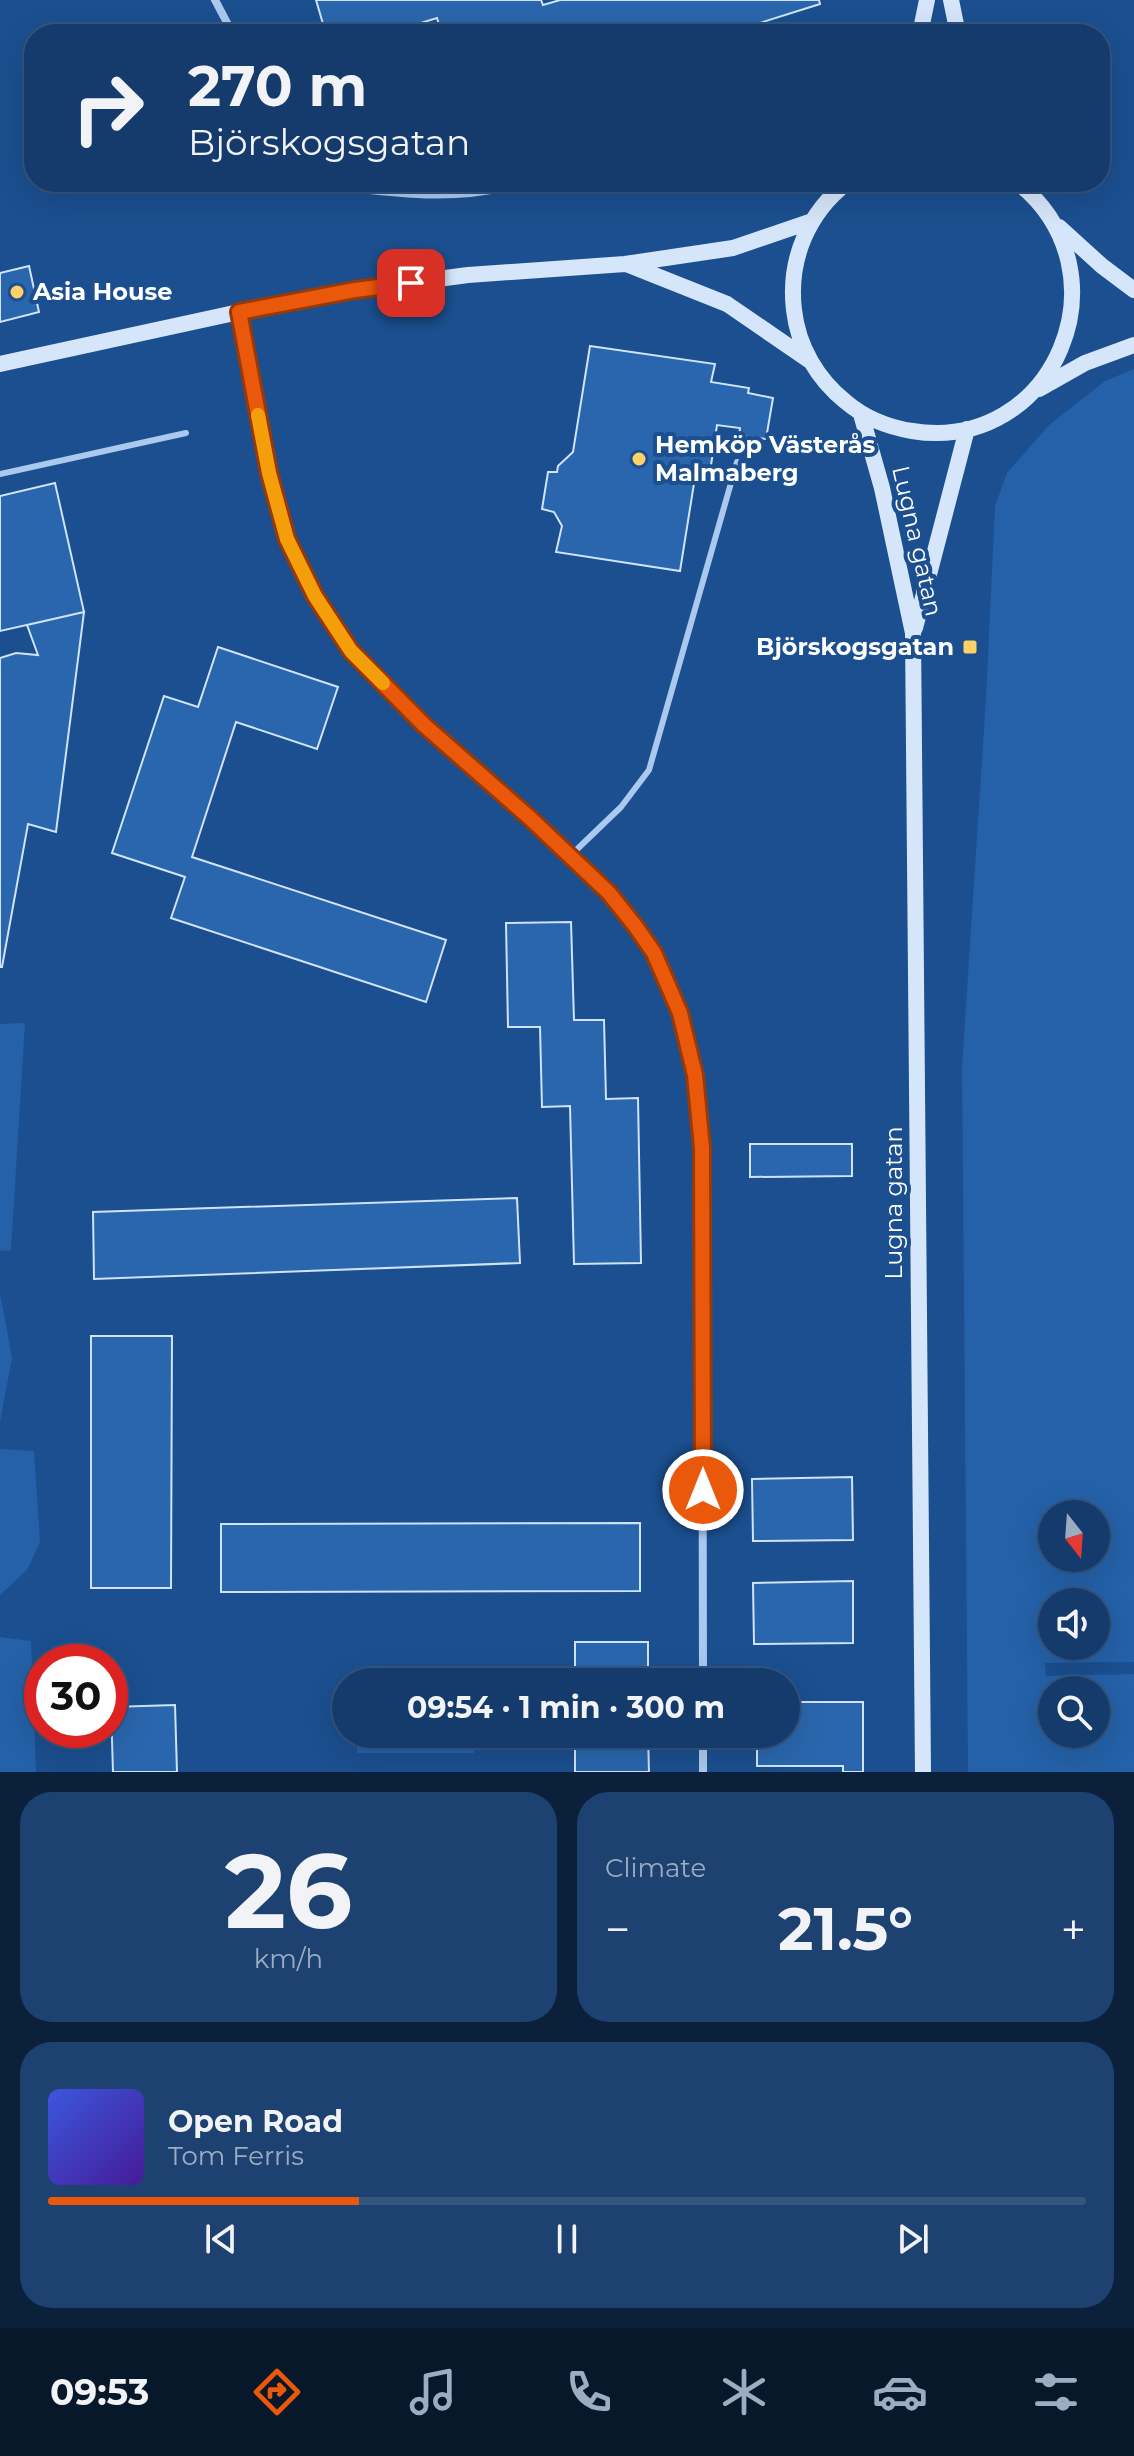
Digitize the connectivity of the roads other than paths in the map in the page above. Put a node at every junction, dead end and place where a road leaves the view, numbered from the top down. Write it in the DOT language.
graph roads {
  1 [pos="215,0"];
  2 [pos="927,0"];
  3 [pos="951,0"];
  4 [pos="228,24"];
  5 [pos="922,24"];
  6 [pos="956,24"];
  7 [pos="385,192"];
  8 [pos="473,192"];
  9 [pos="835,192"];
  10 [pos="1030,192"];
  11 [pos="812,221"];
  12 [pos="1055,224"];
  13 [pos="625,264"];
  14 [pos="1134,290"];
  15 [pos="239,312"];
  16 [pos="1134,345"];
  17 [pos="810,361"];
  18 [pos="0,364"];
  19 [pos="1031,394"];
  20 [pos="861,414"];
  21 [pos="967,429"];
  22 [pos="186,433"];
  23 [pos="737,462"];
  24 [pos="0,474"];
  25 [pos="913,633"];
  26 [pos="570,856"];
  27 [pos="703,1668"];
  28 [pos="703,1748"];
  29 [pos="703,1772"];
  30 [pos="923,1772"];
  1 -- 4 [label="street"];
  2 -- 5 [label="main road"];
  3 -- 6 [label="main road"];
  7 -- 8 [label="street"];
  9 -- 11 [label="main road"];
  10 -- 12 [label="main road"];
  11 -- 13 [label="main road"];
  11 -- 17 [label="main road"];
  12 -- 14 [label="main road"];
  12 -- 19 [label="main road"];
  13 -- 15 [label="main road"];
  13 -- 17 [label="main road"];
  15 -- 18 [label="main road"];
  15 -- 26 [label="street"];
  16 -- 19 [label="main road"];
  17 -- 20 [label="main road"];
  19 -- 21 [label="main road"];
  20 -- 21 [label="main road"];
  20 -- 25 [label="main road, Lugna gatan"];
  21 -- 25 [label="main road, Lugna gatan"];
  22 -- 24 [label="lane"];
  23 -- 26 [label="lane"];
  25 -- 30 [label="main road, Lugna gatan"];
  26 -- 27 [label="street"];
  28 -- 29 [label="street"];
}
